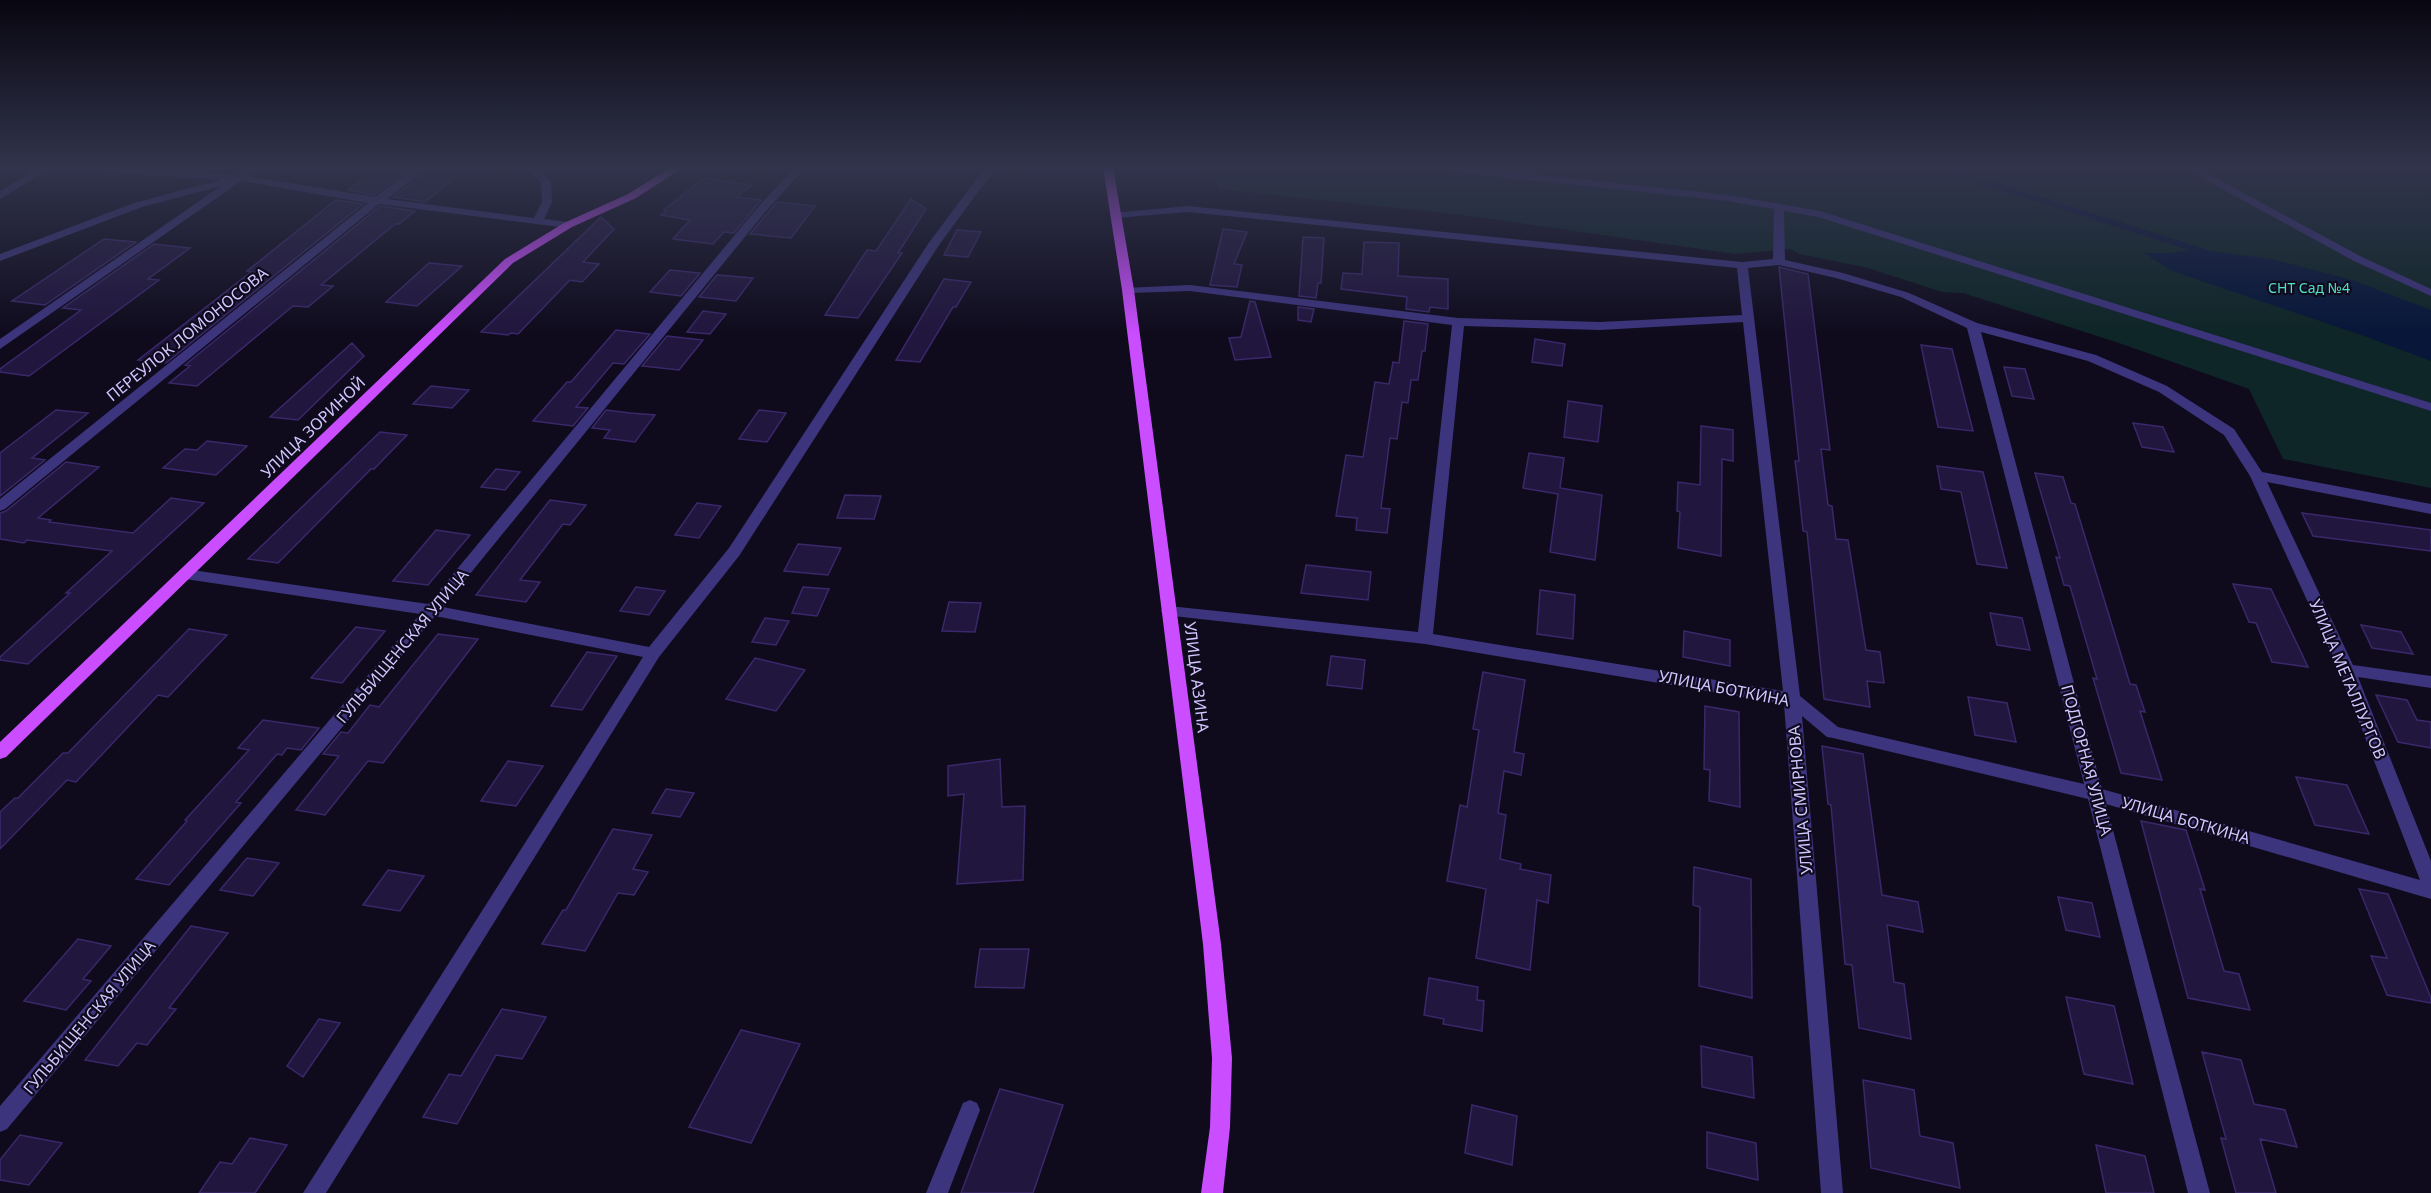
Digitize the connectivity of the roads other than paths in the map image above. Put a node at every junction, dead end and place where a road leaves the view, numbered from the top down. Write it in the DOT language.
graph roads {
  1 [pos="92,223"];
  2 [pos="176,223"];
  3 [pos="350,223"];
  4 [pos="551,223"];
  5 [pos="573,223"];
  6 [pos="751,223"];
  7 [pos="950,223"];
  8 [pos="1117,223"];
  9 [pos="1338,223"];
  10 [pos="1779,223"];
  11 [pos="1847,223"];
  12 [pos="2290,223"];
  13 [pos="568,225"];
  14 [pos="0,258"];
  15 [pos="1779,262"];
  16 [pos="1742,265"];
  17 [pos="1128,290"];
  18 [pos="2431,293"];
  19 [pos="1749,318"];
  20 [pos="1458,322"];
  21 [pos="1973,326"];
  22 [pos="0,345"];
  23 [pos="2431,407"];
  24 [pos="2257,476"];
  25 [pos="0,506"];
  26 [pos="2431,509"];
  27 [pos="185,574"];
  28 [pos="432,610"];
  29 [pos="1169,611"];
  30 [pos="1425,638"];
  31 [pos="654,653"];
  32 [pos="2347,670"];
  33 [pos="2431,682"];
  34 [pos="1792,699"];
  35 [pos="0,752"];
  36 [pos="2096,794"];
  37 [pos="2431,884"];
  38 [pos="2431,891"];
  39 [pos="970,1110"];
  40 [pos="0,1122"];
  41 [pos="314,1193"];
  42 [pos="937,1193"];
  43 [pos="1212,1193"];
  44 [pos="1832,1193"];
  45 [pos="2199,1193"];
  1 -- 14 [label="street"];
  2 -- 22 [label="street"];
  3 -- 25 [label="street, ПЕРЕУЛОК ЛОМОНОСОВА"];
  4 -- 13 [label="street"];
  5 -- 13 [label="main road, УЛИЦА ЗОРИНОЙ"];
  6 -- 28 [label="street, ГУЛЬБИЩЕНСКАЯ УЛИЦА"];
  7 -- 31 [label="street"];
  8 -- 17 [label="main road, УЛИЦА АЗИНА"];
  9 -- 16 [label="street, УЛИЦА МЕТАЛЛУРГОВ"];
  10 -- 15 [label="street"];
  11 -- 23 [label="street"];
  12 -- 18 [label="street"];
  13 -- 27 [label="main road, УЛИЦА ЗОРИНОЙ"];
  15 -- 16 [label="street, УЛИЦА МЕТАЛЛУРГОВ"];
  15 -- 21 [label="street, УЛИЦА МЕТАЛЛУРГОВ"];
  16 -- 19 [label="street, УЛИЦА СМИРНОВА"];
  17 -- 20 [label="street"];
  17 -- 29 [label="main road, УЛИЦА АЗИНА"];
  19 -- 20 [label="street"];
  19 -- 34 [label="street, УЛИЦА СМИРНОВА"];
  20 -- 30 [label="street"];
  21 -- 24 [label="street, УЛИЦА МЕТАЛЛУРГОВ"];
  21 -- 36 [label="street, ПОДГОРНАЯ УЛИЦА"];
  24 -- 26 [label="street"];
  24 -- 32 [label="street, УЛИЦА МЕТАЛЛУРГОВ"];
  27 -- 28 [label="street"];
  27 -- 35 [label="main road, УЛИЦА ЗОРИНОЙ"];
  28 -- 31 [label="street"];
  28 -- 40 [label="street, ГУЛЬБИЩЕНСКАЯ УЛИЦА"];
  29 -- 30 [label="street, УЛИЦА БОТКИНА"];
  29 -- 43 [label="main road, УЛИЦА АЗИНА"];
  30 -- 34 [label="street, УЛИЦА БОТКИНА"];
  31 -- 41 [label="street"];
  32 -- 33 [label="street"];
  32 -- 37 [label="street, УЛИЦА МЕТАЛЛУРГОВ"];
  34 -- 36 [label="street, УЛИЦА БОТКИНА"];
  34 -- 44 [label="street, УЛИЦА СМИРНОВА"];
  36 -- 38 [label="street, УЛИЦА БОТКИНА"];
  36 -- 45 [label="street, ПОДГОРНАЯ УЛИЦА"];
  39 -- 42 [label="street"];
}
